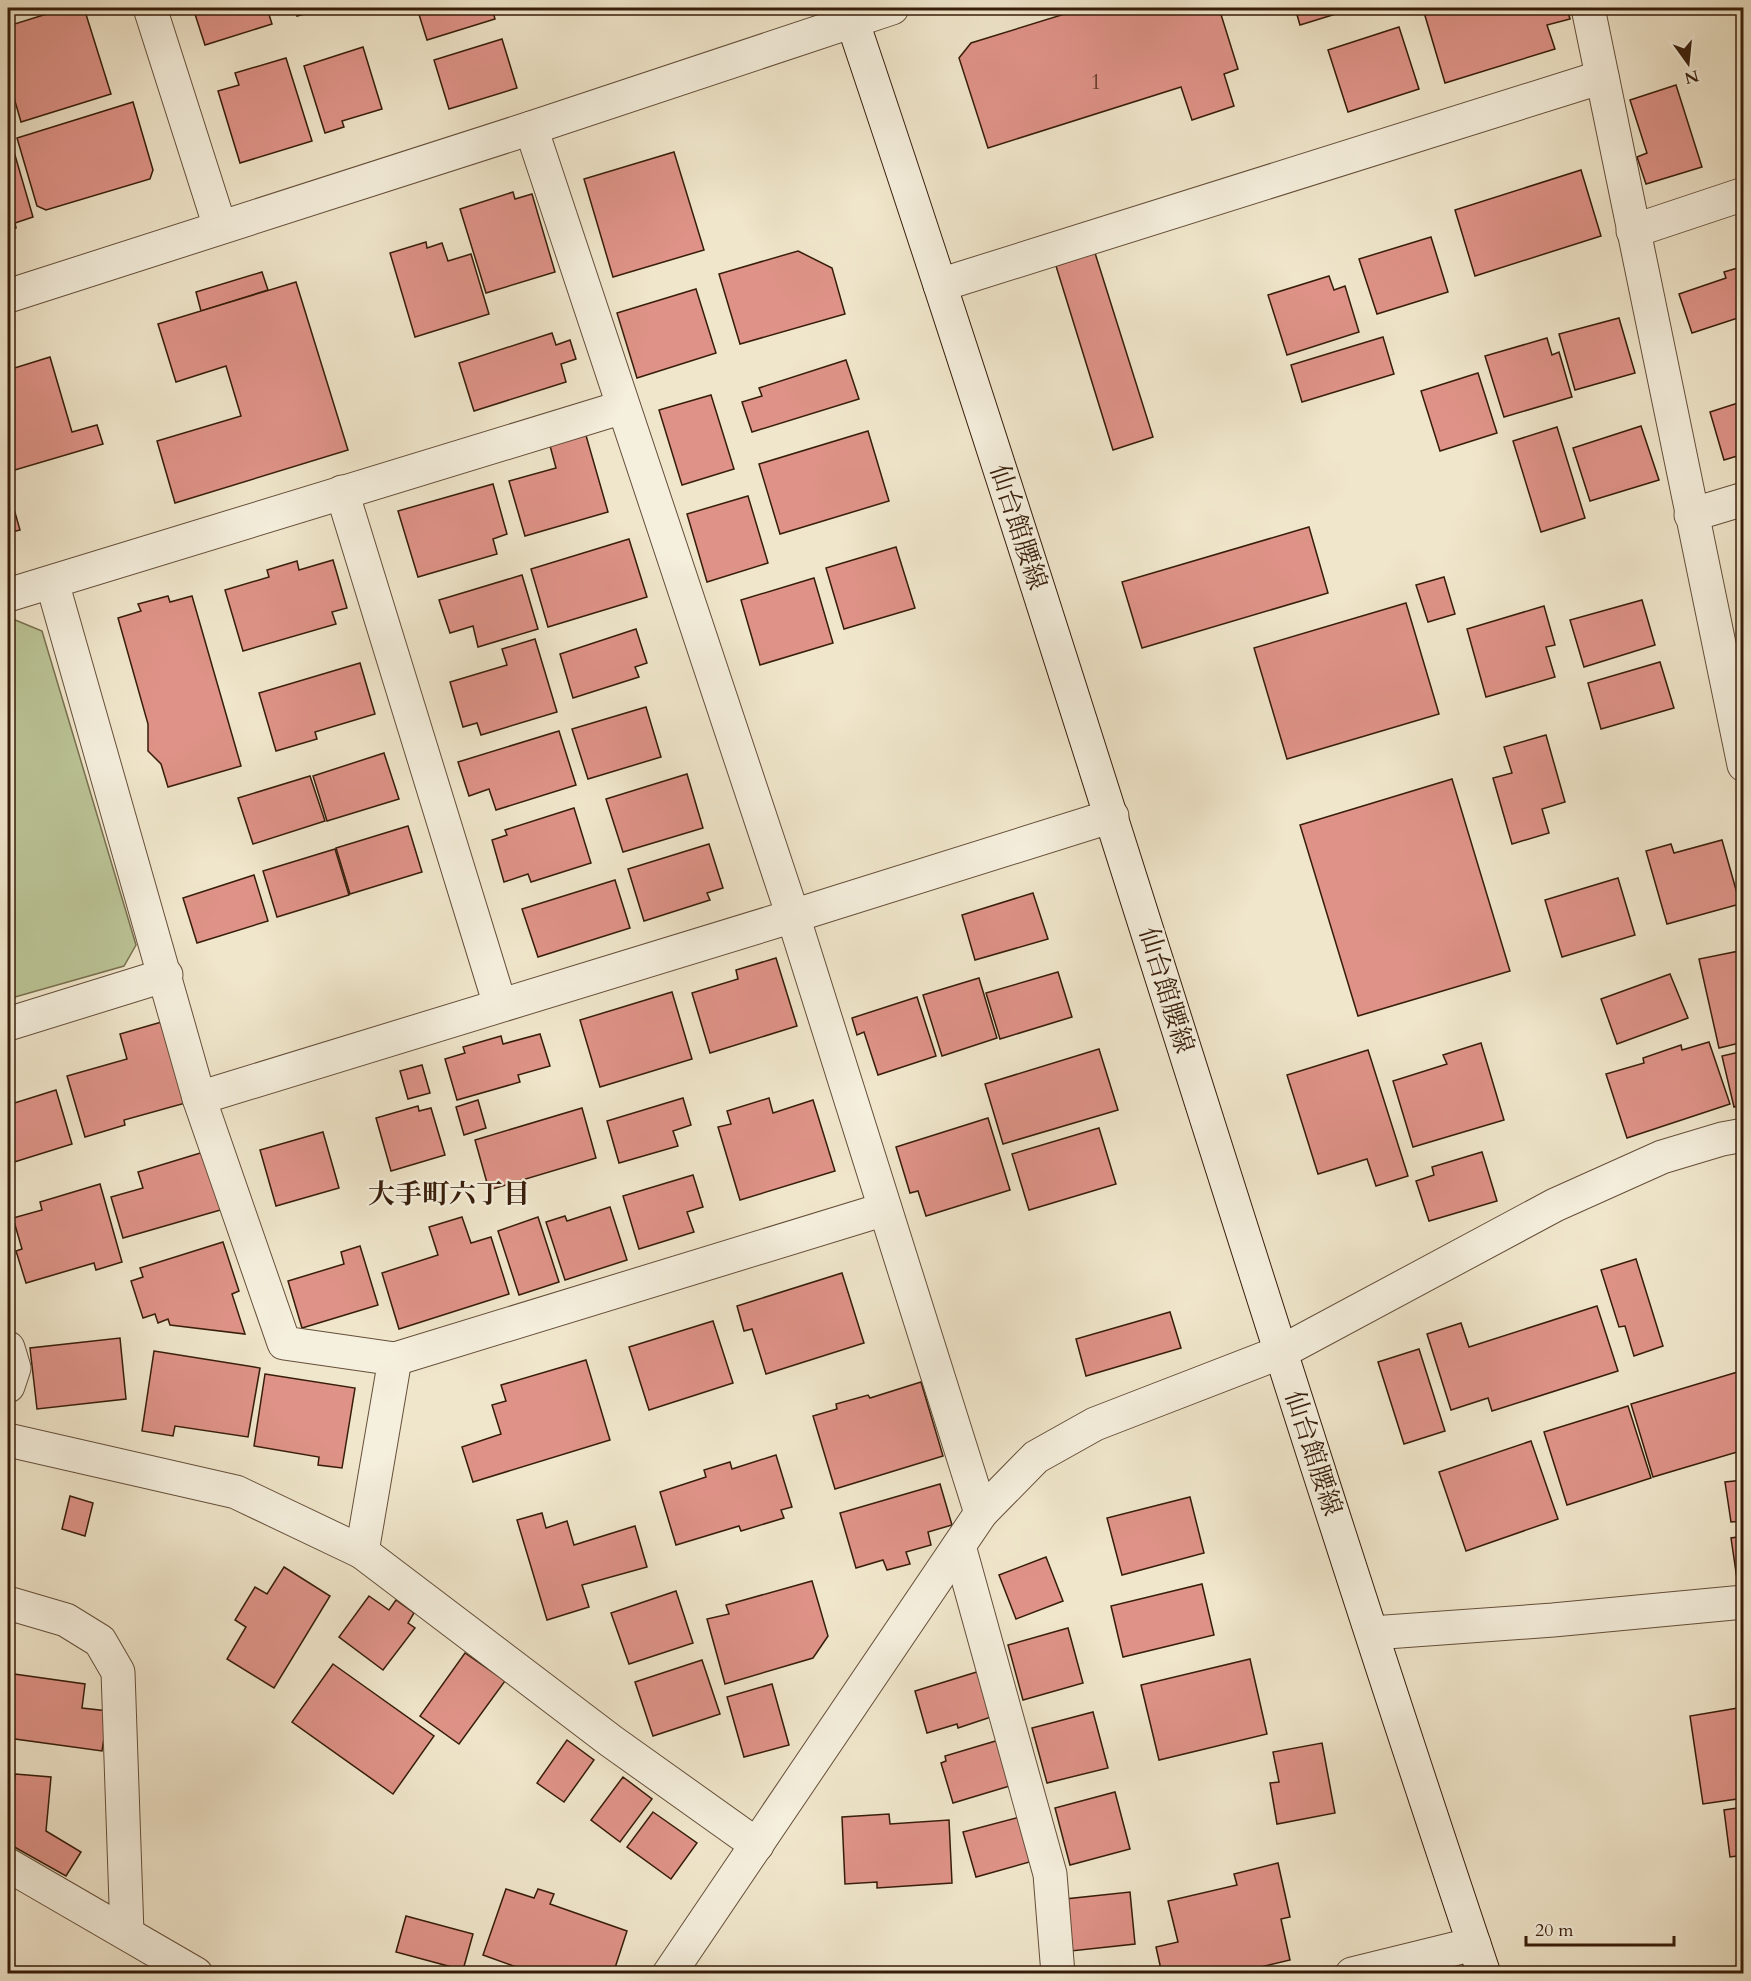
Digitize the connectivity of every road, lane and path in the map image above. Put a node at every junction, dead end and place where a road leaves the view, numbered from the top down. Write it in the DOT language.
graph roads {
  1 [pos="150,8"];
  2 [pos="892,8"];
  3 [pos="1588,8"];
  4 [pos="850,14"];
  5 [pos="1602,77"];
  6 [pos="531,128"];
  7 [pos="1743,194"];
  8 [pos="220,227"];
  9 [pos="1633,231"];
  10 [pos="940,285"];
  11 [pos="8,296"];
  12 [pos="623,407"];
  13 [pos="342,492"];
  14 [pos="1743,499"];
  15 [pos="1691,515"];
  16 [pos="52,582"];
  17 [pos="8,595"];
  18 [pos="1743,765"];
  19 [pos="1112,816"];
  20 [pos="793,916"];
  21 [pos="166,975"];
  22 [pos="500,1005"];
  23 [pos="8,1024"];
  24 [pos="200,1098"];
  25 [pos="1743,1135"];
  26 [pos="885,1209"];
  27 [pos="8,1347"];
  28 [pos="1281,1352"];
  29 [pos="395,1359"];
  30 [pos="8,1386"];
  31 [pos="8,1440"];
  32 [pos="981,1513"];
  33 [pos="959,1546"];
  34 [pos="362,1552"];
  35 [pos="1743,1602"];
  36 [pos="8,1604"];
  37 [pos="1372,1633"];
  38 [pos="757,1845"];
  39 [pos="8,1865"];
  40 [pos="127,1933"];
  41 [pos="1479,1959"];
  42 [pos="196,1974"];
  43 [pos="669,1974"];
  44 [pos="1058,1974"];
  45 [pos="1353,1974"];
  1 -- 8 [label="street"];
  2 -- 4 [label="street"];
  3 -- 5 [label="street"];
  4 -- 6 [label="street"];
  4 -- 10 [label="street, 仙台館腰線"];
  5 -- 9 [label="street"];
  5 -- 10 [label="street"];
  6 -- 8 [label="street"];
  6 -- 12 [label="street"];
  7 -- 9 [label="street"];
  8 -- 11 [label="street"];
  9 -- 15 [label="street"];
  10 -- 19 [label="street, 仙台館腰線"];
  12 -- 13 [label="street"];
  12 -- 20 [label="street"];
  13 -- 16 [label="street"];
  13 -- 22 [label="street"];
  14 -- 15 [label="street"];
  15 -- 18 [label="street"];
  16 -- 17 [label="street"];
  16 -- 21 [label="street"];
  19 -- 20 [label="street"];
  19 -- 28 [label="street, 仙台館腰線"];
  20 -- 22 [label="street"];
  20 -- 26 [label="street"];
  21 -- 23 [label="street"];
  21 -- 24 [label="street"];
  22 -- 24 [label="street"];
  24 -- 29 [label="street"];
  25 -- 28 [label="street"];
  26 -- 29 [label="street"];
  26 -- 32 [label="street"];
  27 -- 30 [label="street"];
  28 -- 32 [label="street"];
  28 -- 37 [label="street, 仙台館腰線"];
  29 -- 34 [label="street"];
  31 -- 34 [label="street"];
  32 -- 33 [label="street"];
  33 -- 38 [label="street"];
  33 -- 44 [label="street"];
  34 -- 38 [label="street"];
  35 -- 37 [label="street"];
  36 -- 40 [label="street"];
  37 -- 41 [label="street, 仙台館腰線"];
  38 -- 43 [label="street"];
  39 -- 40 [label="street"];
  40 -- 42 [label="street"];
  41 -- 45 [label="street"];
}
